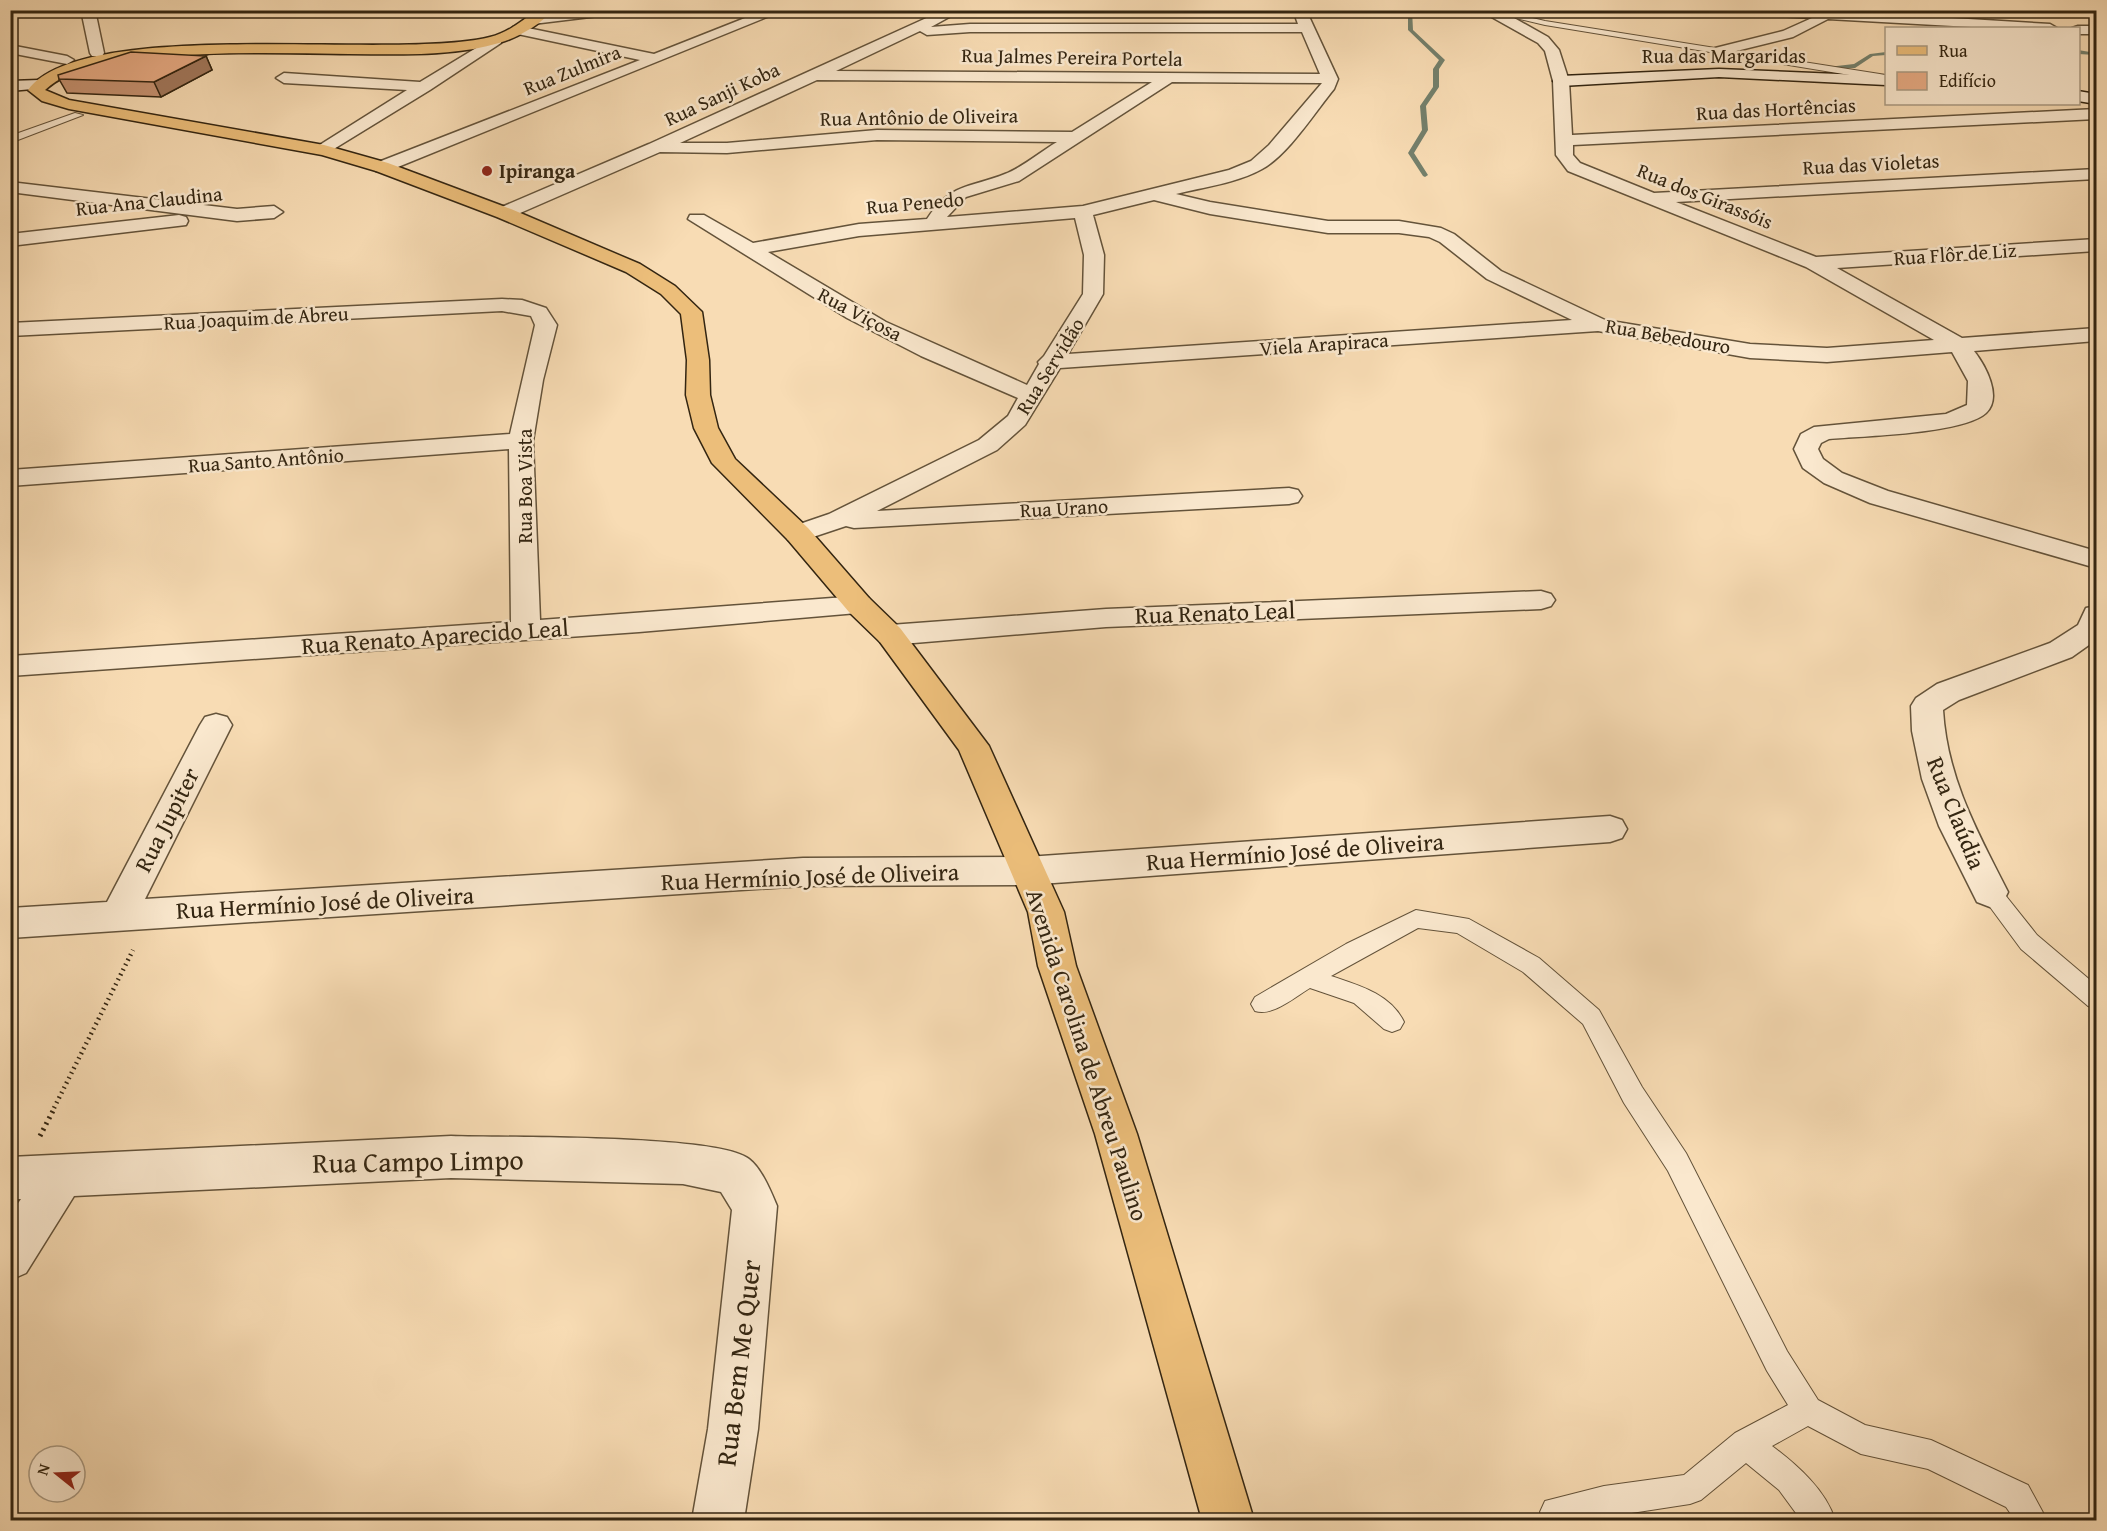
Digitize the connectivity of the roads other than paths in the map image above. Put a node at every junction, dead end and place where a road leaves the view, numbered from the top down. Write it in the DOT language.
graph roads {
  1 [pos="88,10"];
  2 [pos="547,10"];
  3 [pos="615,10"];
  4 [pos="777,10"];
  5 [pos="956,10"];
  6 [pos="1299,10"];
  7 [pos="1744,10"];
  8 [pos="1489,11"];
  9 [pos="1054,14"];
  10 [pos="1825,16"];
  11 [pos="533,20"];
  12 [pos="1094,20"];
  13 [pos="2031,27"];
  14 [pos="1308,28"];
  15 [pos="518,30"];
  16 [pos="2080,30"];
  17 [pos="2097,30"];
  18 [pos="910,32"];
  19 [pos="496,40"];
  20 [pos="10,49"];
  21 [pos="1720,51"];
  22 [pos="101,56"];
  23 [pos="657,59"];
  24 [pos="67,60"];
  25 [pos="813,75"];
  26 [pos="285,78"];
  27 [pos="1167,79"];
  28 [pos="1330,79"];
  29 [pos="1885,79"];
  30 [pos="1885,79"];
  31 [pos="1561,81"];
  32 [pos="39,84"];
  33 [pos="11,87"];
  34 [pos="425,87"];
  35 [pos="2080,96"];
  36 [pos="10,97"];
  37 [pos="2097,99"];
  38 [pos="2097,114"];
  39 [pos="78,115"];
  40 [pos="136,117"];
  41 [pos="1075,137"];
  42 [pos="10,140"];
  43 [pos="1565,140"];
  44 [pos="655,148"];
  45 [pos="324,150"];
  46 [pos="382,167"];
  47 [pos="2097,174"];
  48 [pos="10,187"];
  49 [pos="68,194"];
  50 [pos="1158,195"];
  51 [pos="1648,198"];
  52 [pos="274,212"];
  53 [pos="1083,212"];
  54 [pos="504,213"];
  55 [pos="237,215"];
  56 [pos="697,219"];
  57 [pos="933,225"];
  58 [pos="66,232"];
  59 [pos="10,240"];
  60 [pos="2097,245"];
  61 [pos="753,249"];
  62 [pos="1813,264"];
  63 [pos="501,305"];
  64 [pos="1599,325"];
  65 [pos="10,330"];
  66 [pos="2097,335"];
  67 [pos="1959,346"];
  68 [pos="1049,363"];
  69 [pos="1030,395"];
  70 [pos="521,441"];
  71 [pos="10,478"];
  72 [pos="1290,496"];
  73 [pos="838,520"];
  74 [pos="798,534"];
  75 [pos="2095,567"];
  76 [pos="1541,600"];
  77 [pos="859,605"];
  78 [pos="2097,615"];
  79 [pos="526,630"];
  80 [pos="890,635"];
  81 [pos="10,666"];
  82 [pos="216,725"];
  83 [pos="1610,829"];
  84 [pos="1027,871"];
  85 [pos="1990,892"];
  86 [pos="135,914"];
  87 [pos="10,924"];
  88 [pos="1308,978"];
  89 [pos="2097,999"];
  90 [pos="1263,1004"];
  91 [pos="1392,1022"];
  92 [pos="62,1175"];
  93 [pos="15,1177"];
  94 [pos="755,1206"];
  95 [pos="10,1257"];
  96 [pos="1808,1410"];
  97 [pos="1746,1444"];
  98 [pos="1556,1512"];
  99 [pos="718,1521"];
  100 [pos="1228,1521"];
  101 [pos="1820,1521"];
  102 [pos="2032,1521"];
  1 -- 22 [label="street"];
  2 -- 11 [label="main road"];
  3 -- 11 [label="street"];
  4 -- 23 [label="street, Rua Zulmira"];
  5 -- 18 [label="street, Rua Sanji Koba"];
  6 -- 14 [label="street"];
  7 -- 10 [label="street"];
  8 -- 21 [label="lane"];
  8 -- 31 [label="street, Rua dos Girassóis"];
  9 -- 12 [label="street"];
  10 -- 13 [label="street"];
  10 -- 21 [label="street"];
  11 -- 15 [label="main road"];
  12 -- 14 [label="street"];
  12 -- 18 [label="street"];
  14 -- 28 [label="street"];
  15 -- 19 [label="main road"];
  15 -- 23 [label="street"];
  16 -- 17 [label="street"];
  18 -- 25 [label="street, Rua Sanji Koba"];
  19 -- 22 [label="main road"];
  19 -- 34 [label="street"];
  20 -- 24 [label="street"];
  21 -- 29 [label="lane"];
  22 -- 24 [label="main road"];
  22 -- 32 [label="main road"];
  23 -- 46 [label="street, Rua Zulmira"];
  24 -- 33 [label="main road"];
  25 -- 27 [label="street, Rua Jalmes Pereira Portela"];
  25 -- 44 [label="street, Rua Sanji Koba"];
  26 -- 34 [label="street"];
  27 -- 28 [label="street, Rua Jalmes Pereira Portela"];
  27 -- 41 [label="street"];
  28 -- 50 [label="street, Rua Penedo"];
  30 -- 31 [label="street, Rua das Margaridas"];
  31 -- 43 [label="street, Rua dos Girassóis"];
  32 -- 33 [label="street"];
  32 -- 40 [label="main road, Avenida Carolina de Abreu Paulino"];
  34 -- 45 [label="street"];
  35 -- 37 [label="street"];
  36 -- 39 [label="main road, Avenida Carolina de Abreu Paulino"];
  38 -- 43 [label="street, Rua das Hortências"];
  39 -- 40 [label="main road, Avenida Carolina de Abreu Paulino"];
  39 -- 42 [label="lane"];
  40 -- 45 [label="main road, Avenida Carolina de Abreu Paulino"];
  41 -- 44 [label="street, Rua Antônio de Oliveira"];
  41 -- 57 [label="street"];
  43 -- 51 [label="street, Rua dos Girassóis"];
  44 -- 54 [label="street, Rua Sanji Koba"];
  45 -- 46 [label="main road, Avenida Carolina de Abreu Paulino"];
  46 -- 54 [label="main road, Avenida Carolina de Abreu Paulino"];
  47 -- 51 [label="street, Rua das Violetas"];
  48 -- 49 [label="street, Rua Ana Claudina"];
  49 -- 55 [label="street, Rua Ana Claudina"];
  49 -- 58 [label="street, Rua Ana Claudina"];
  50 -- 53 [label="street, Rua Penedo"];
  50 -- 64 [label="street, Rua Bebedouro"];
  51 -- 62 [label="street, Rua dos Girassóis"];
  52 -- 55 [label="street, Rua Ana Claudina"];
  53 -- 57 [label="street, Rua Penedo"];
  53 -- 68 [label="street, Rua Servidão"];
  54 -- 74 [label="main road, Avenida Carolina de Abreu Paulino"];
  55 -- 58 [label="street, Rua Ana Claudina"];
  56 -- 61 [label="street, Rua Viçosa"];
  57 -- 61 [label="street, Rua Penedo"];
  58 -- 59 [label="street, Rua Ana Claudina"];
  60 -- 62 [label="street, Rua Flôr de Liz"];
  61 -- 69 [label="street, Rua Viçosa"];
  62 -- 67 [label="street, Rua dos Girassóis"];
  63 -- 65 [label="street, Rua Joaquim de Abreu"];
  63 -- 70 [label="street, Rua Boa Vista"];
  64 -- 67 [label="street, Rua Bebedouro"];
  64 -- 68 [label="street, Viela Arapiraca"];
  66 -- 67 [label="street, Rua Bebedouro"];
  67 -- 75 [label="street"];
  68 -- 69 [label="street, Rua Servidão"];
  69 -- 73 [label="street, Rua Servidão"];
  70 -- 71 [label="street, Rua Santo Antônio"];
  70 -- 79 [label="street, Rua Boa Vista"];
  72 -- 73 [label="street, Rua Urano"];
  73 -- 74 [label="street, Rua Servidão"];
  74 -- 77 [label="main road, Avenida Carolina de Abreu Paulino"];
  76 -- 80 [label="street, Rua Renato Leal"];
  77 -- 79 [label="street, Rua Renato Aparecido Leal"];
  77 -- 80 [label="main road, Avenida Carolina de Abreu Paulino"];
  78 -- 85 [label="street, Rua Claúdia"];
  79 -- 81 [label="street, Rua Renato Aparecido Leal"];
  80 -- 84 [label="main road, Avenida Carolina de Abreu Paulino"];
  82 -- 86 [label="street, Rua Jupiter"];
  83 -- 84 [label="street, Rua Hermínio José de Oliveira"];
  84 -- 86 [label="street, Rua Hermínio José de Oliveira"];
  84 -- 100 [label="main road, Avenida Carolina de Abreu Paulino"];
  85 -- 89 [label="lane, Rua Claúdia"];
  86 -- 87 [label="street, Rua Hermínio José de Oliveira"];
  88 -- 90 [label="lane"];
  88 -- 91 [label="lane"];
  88 -- 96 [label="lane"];
  92 -- 93 [label="street, Rua Campo Limpo"];
  92 -- 94 [label="street, Rua Campo Limpo"];
  92 -- 95 [label="street"];
  94 -- 99 [label="street, Rua Bem Me Quer"];
  96 -- 97 [label="lane"];
  96 -- 102 [label="lane"];
  97 -- 98 [label="lane"];
  97 -- 101 [label="lane"];
}
